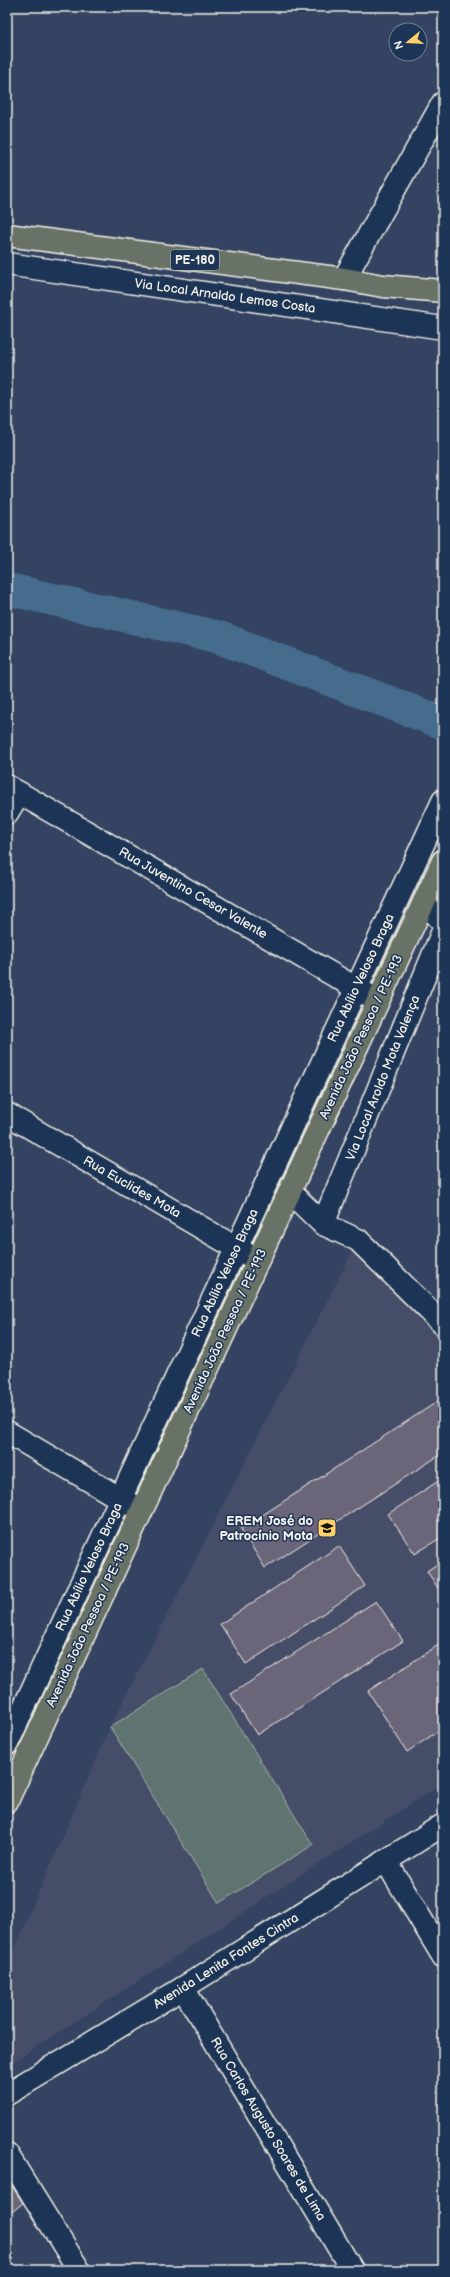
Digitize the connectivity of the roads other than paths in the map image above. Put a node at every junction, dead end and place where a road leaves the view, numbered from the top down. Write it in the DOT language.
graph roads {
  1 [pos="443,103"];
  2 [pos="7,236"];
  3 [pos="7,264"];
  4 [pos="344,279"];
  5 [pos="383,286"];
  6 [pos="443,291"];
  7 [pos="443,304"];
  8 [pos="443,328"];
  9 [pos="13,789"];
  10 [pos="443,801"];
  11 [pos="7,813"];
  12 [pos="443,861"];
  13 [pos="424,902"];
  14 [pos="443,922"];
  15 [pos="443,931"];
  16 [pos="356,988"];
  17 [pos="378,1001"];
  18 [pos="7,1114"];
  19 [pos="290,1192"];
  20 [pos="323,1224"];
  21 [pos="236,1248"];
  22 [pos="258,1260"];
  23 [pos="443,1324"];
  24 [pos="7,1432"];
  25 [pos="121,1498"];
  26 [pos="141,1511"];
  27 [pos="7,1744"];
  28 [pos="10,1788"];
  29 [pos="443,1825"];
  30 [pos="386,1861"];
  31 [pos="443,1956"];
  32 [pos="183,1988"];
  33 [pos="7,2094"];
  34 [pos="7,2154"];
  35 [pos="79,2270"];
  36 [pos="352,2270"];
  1 -- 4 [label="street"];
  2 -- 4 [label="main road, PE-180 / PE-180"];
  3 -- 8 [label="street, Via Local Arnaldo Lemos Costa"];
  4 -- 5 [label="main road, PE-180 / PE-180"];
  5 -- 6 [label="main road, PE-180 / PE-180"];
  5 -- 7 [label="main road, PE-180 / PE-180"];
  9 -- 11 [label="street"];
  9 -- 16 [label="street, Rua Juventino Cesar Valente"];
  10 -- 16 [label="street, Rua Abílio Veloso Braga"];
  12 -- 13 [label="main road, Avenida João Pessoa / PE-193"];
  13 -- 14 [label="street"];
  13 -- 17 [label="main road, Avenida João Pessoa / PE-193"];
  15 -- 20 [label="street, Via Local Aroldo Mota Valença"];
  16 -- 17 [label="street, Rua Juventino Cesar Valente"];
  16 -- 21 [label="street, Rua Abílio Veloso Braga"];
  17 -- 19 [label="main road, Avenida João Pessoa / PE-193"];
  18 -- 21 [label="street, Rua Euclides Mota"];
  19 -- 20 [label="street"];
  19 -- 22 [label="main road, Avenida João Pessoa / PE-193"];
  20 -- 23 [label="street"];
  21 -- 22 [label="street, Rua Euclides Mota"];
  21 -- 25 [label="street, Rua Abílio Veloso Braga"];
  22 -- 26 [label="main road, Avenida João Pessoa / PE-193"];
  24 -- 25 [label="street"];
  25 -- 26 [label="street"];
  25 -- 27 [label="street, Rua Abílio Veloso Braga"];
  26 -- 28 [label="main road, Avenida João Pessoa / PE-193"];
  29 -- 30 [label="street, Avenida Lenita Fontes Cintra"];
  30 -- 31 [label="street"];
  30 -- 32 [label="street, Avenida Lenita Fontes Cintra"];
  32 -- 33 [label="street, Avenida Lenita Fontes Cintra"];
  32 -- 36 [label="street, Rua Carlos Augusto Soares de Lima"];
  34 -- 35 [label="street"];
}
